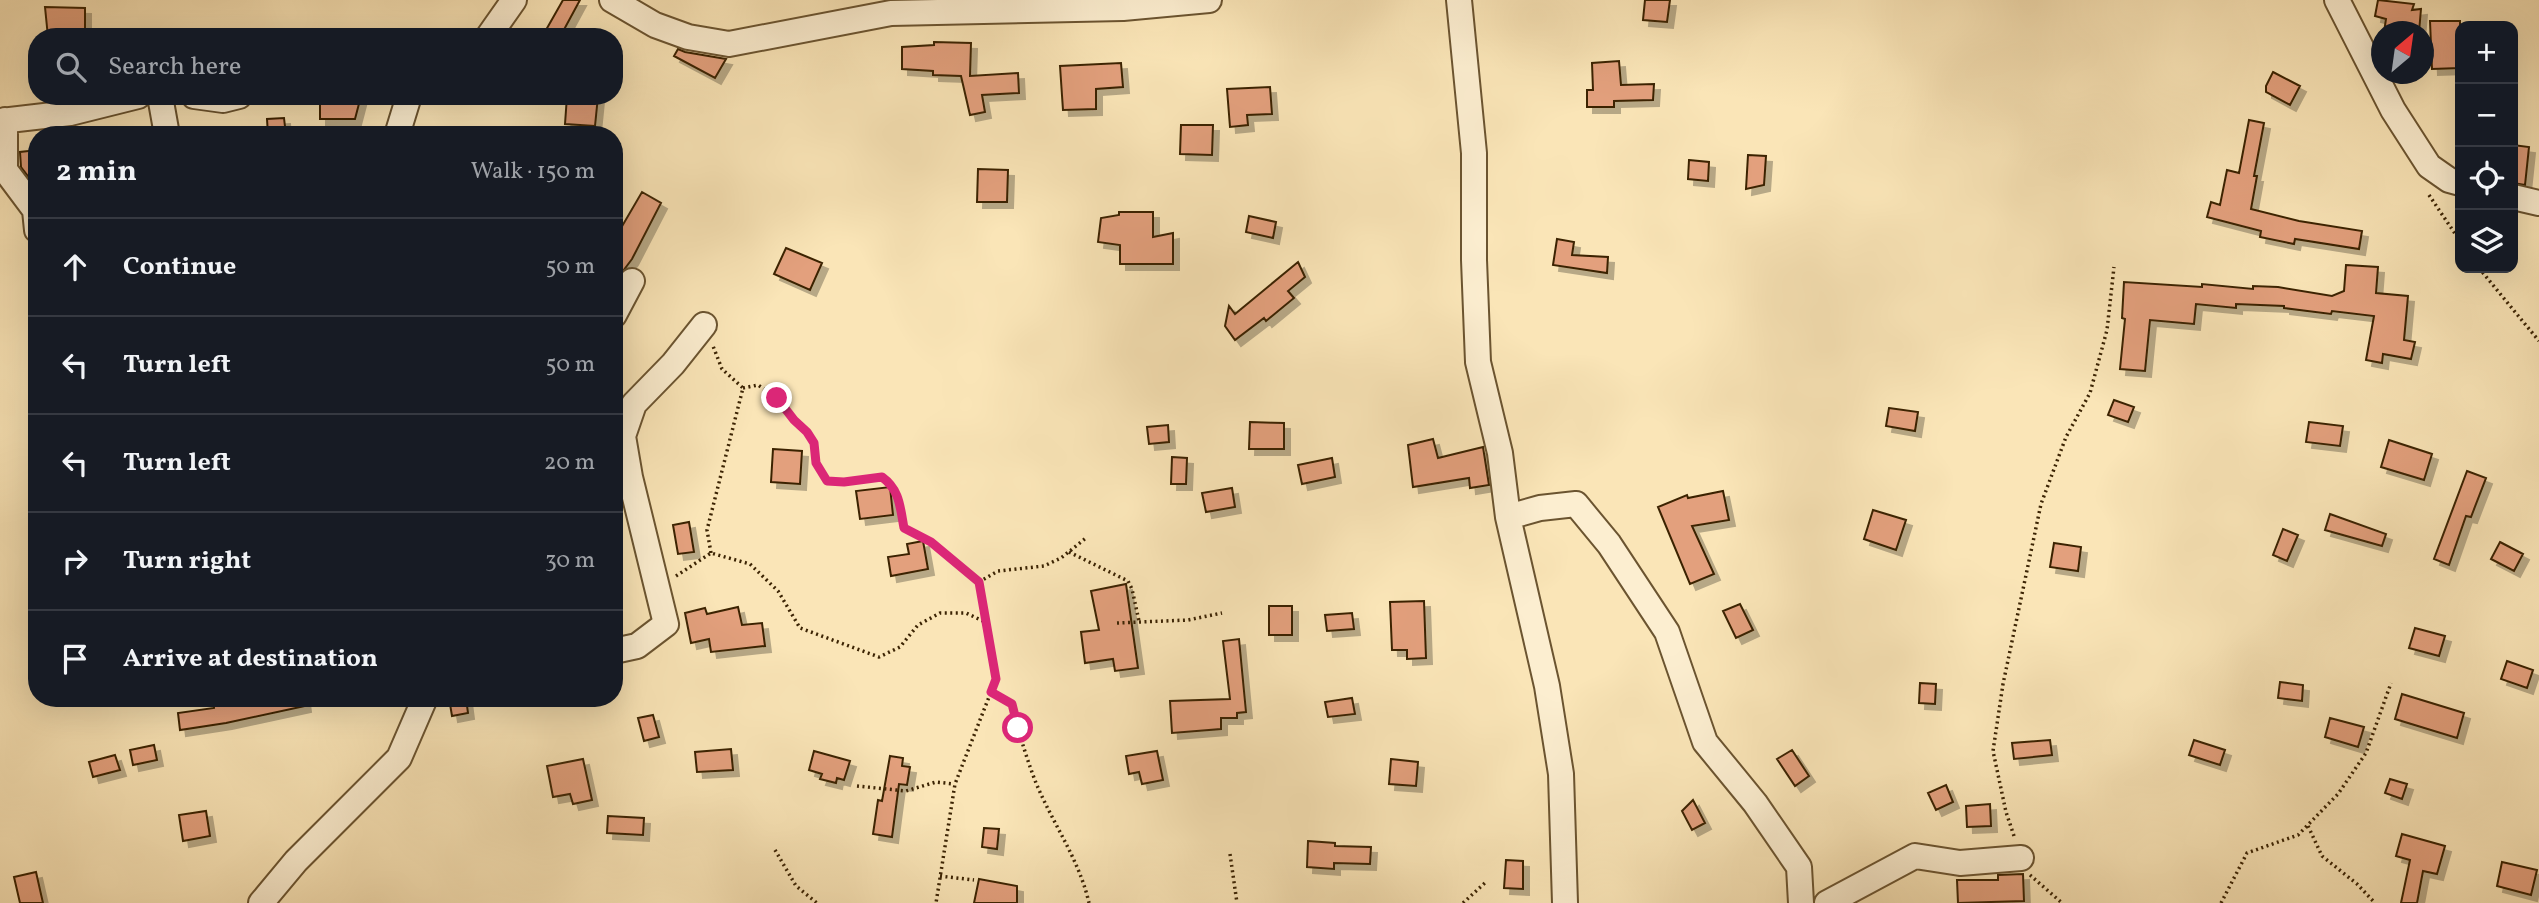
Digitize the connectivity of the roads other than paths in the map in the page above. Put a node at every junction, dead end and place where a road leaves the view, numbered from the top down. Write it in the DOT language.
graph roads {
  1 [pos="514,0"];
  2 [pos="612,0"];
  3 [pos="852,0"];
  4 [pos="1209,0"];
  5 [pos="1460,0"];
  6 [pos="2337,0"];
  7 [pos="831,23"];
  8 [pos="494,28"];
  9 [pos="102,105"];
  10 [pos="162,105"];
  11 [pos="406,105"];
  12 [pos="3,121"];
  13 [pos="165,126"];
  14 [pos="400,126"];
  15 [pos="2455,182"];
  16 [pos="2518,198"];
  17 [pos="28,202"];
  18 [pos="2539,203"];
  19 [pos="632,281"];
  20 [pos="623,298"];
  21 [pos="704,325"];
  22 [pos="623,436"];
  23 [pos="623,436"];
  24 [pos="1508,517"];
  25 [pos="623,649"];
  26 [pos="421,707"];
  27 [pos="2021,858"];
  28 [pos="261,903"];
  29 [pos="1565,903"];
  30 [pos="1801,903"];
  31 [pos="1827,903"];
  1 -- 8 [label="street"];
  2 -- 7 [label="street"];
  3 -- 7 [label="street"];
  4 -- 7 [label="street"];
  5 -- 24 [label="street"];
  6 -- 15 [label="street"];
  9 -- 12 [label="street"];
  10 -- 13 [label="street"];
  11 -- 14 [label="street"];
  12 -- 17 [label="street"];
  16 -- 18 [label="street"];
  19 -- 20 [label="street"];
  21 -- 22 [label="street"];
  23 -- 25 [label="street"];
  24 -- 29 [label="street"];
  24 -- 30 [label="street"];
  26 -- 28 [label="street"];
  27 -- 31 [label="street"];
}
